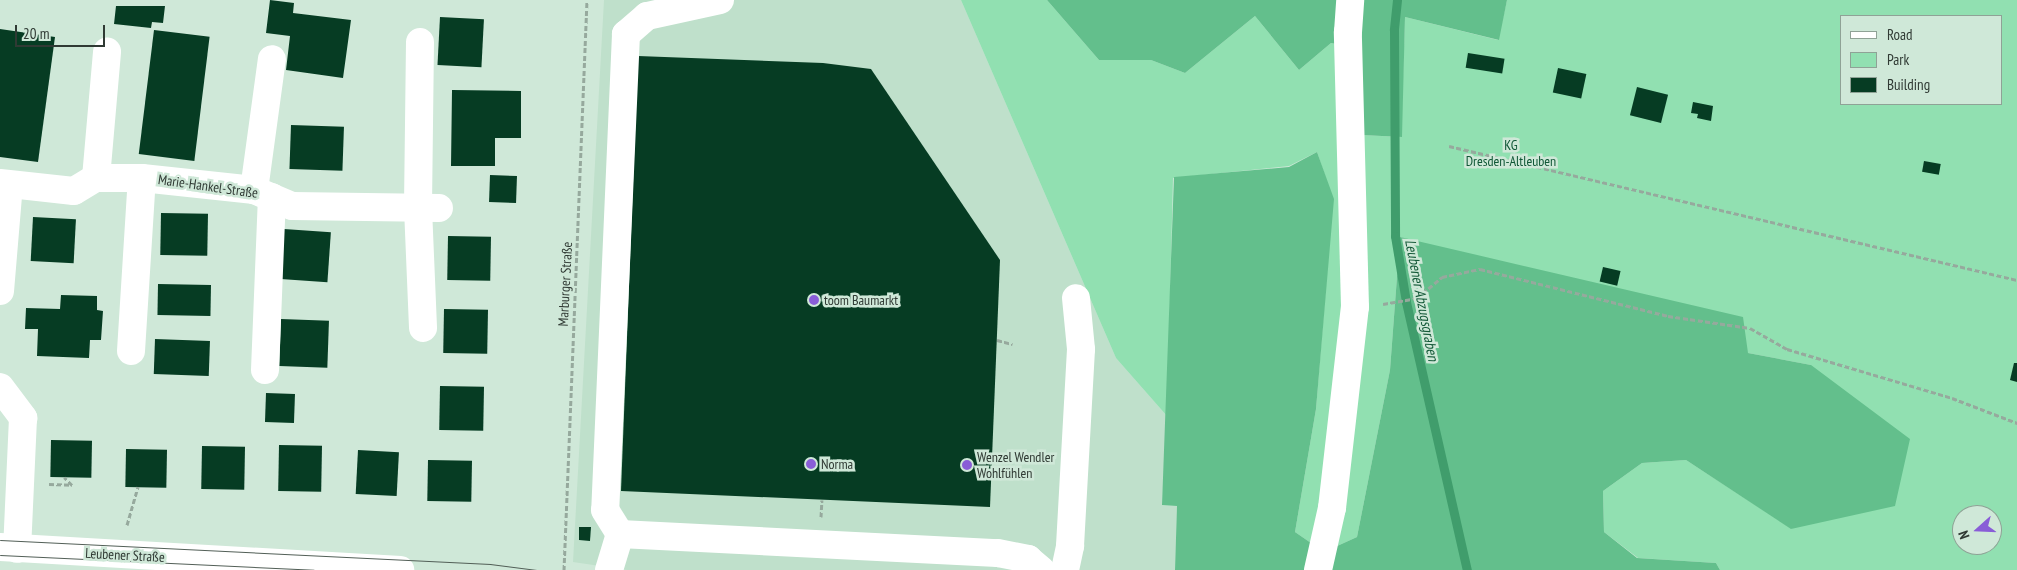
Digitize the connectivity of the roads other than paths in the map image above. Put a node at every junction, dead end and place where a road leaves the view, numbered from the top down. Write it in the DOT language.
graph roads {
  1 [pos="720,0"];
  2 [pos="1350,0"];
  3 [pos="420,42"];
  4 [pos="107,51"];
  5 [pos="272,59"];
  6 [pos="96,178"];
  7 [pos="142,178"];
  8 [pos="4,184"];
  9 [pos="263,194"];
  10 [pos="429,208"];
  11 [pos="2,251"];
  12 [pos="0,291"];
  13 [pos="1076,298"];
  14 [pos="424,328"];
  15 [pos="131,351"];
  16 [pos="266,370"];
  17 [pos="0,387"];
  18 [pos="620,534"];
  19 [pos="8,548"];
  20 [pos="400,570"];
  21 [pos="608,570"];
  22 [pos="1041,570"];
  23 [pos="1065,570"];
  24 [pos="1318,570"];
  1 -- 18 [label="street"];
  2 -- 24 [label="street"];
  3 -- 10 [label="street"];
  4 -- 6 [label="street"];
  5 -- 9 [label="street"];
  6 -- 7 [label="street, Marie-Hankel-Straße"];
  6 -- 8 [label="street"];
  7 -- 9 [label="street, Marie-Hankel-Straße"];
  7 -- 15 [label="street"];
  8 -- 11 [label="street"];
  9 -- 10 [label="street, Marie-Hankel-Straße"];
  9 -- 16 [label="street"];
  10 -- 14 [label="street"];
  11 -- 12 [label="street"];
  13 -- 23 [label="street"];
  17 -- 19 [label="street"];
  18 -- 21 [label="street"];
  18 -- 22 [label="street"];
  19 -- 20 [label="street, Leubener Straße"];
}
